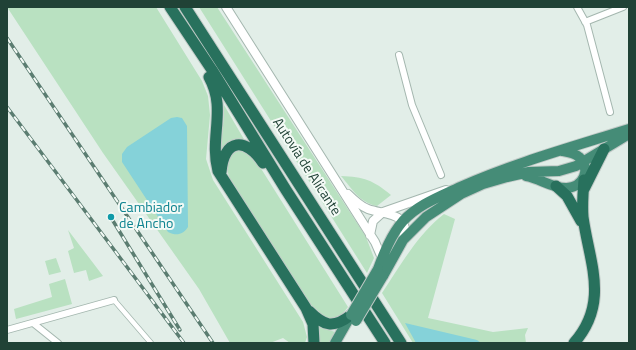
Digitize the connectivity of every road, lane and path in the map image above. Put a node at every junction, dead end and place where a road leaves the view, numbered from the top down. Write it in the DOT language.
graph roads {
  1 [pos="170,7"];
  2 [pos="185,7"];
  3 [pos="226,7"];
  4 [pos="577,7"];
  5 [pos="623,7"];
  6 [pos="585,22"];
  7 [pos="198,51"];
  8 [pos="399,55"];
  9 [pos="610,112"];
  10 [pos="629,129"];
  11 [pos="629,134"];
  12 [pos="604,149"];
  13 [pos="560,151"];
  14 [pos="584,163"];
  15 [pos="551,171"];
  16 [pos="220,174"];
  17 [pos="441,175"];
  18 [pos="514,175"];
  19 [pos="584,180"];
  20 [pos="471,182"];
  21 [pos="556,186"];
  22 [pos="342,188"];
  23 [pos="286,190"];
  24 [pos="583,191"];
  25 [pos="383,212"];
  26 [pos="402,222"];
  27 [pos="586,231"];
  28 [pos="373,239"];
  29 [pos="402,240"];
  30 [pos="387,247"];
  31 [pos="382,258"];
  32 [pos="380,273"];
  33 [pos="114,300"];
  34 [pos="306,308"];
  35 [pos="353,318"];
  36 [pos="33,323"];
  37 [pos="7,330"];
  38 [pos="58,343"];
  39 [pos="151,343"];
  40 [pos="314,343"];
  41 [pos="335,343"];
  42 [pos="342,343"];
  43 [pos="385,343"];
  44 [pos="401,343"];
  45 [pos="574,343"];
  1 -- 7 [label="highway, Autovía de Alicante"];
  2 -- 44 [label="highway, Autovía de Alicante"];
  3 -- 22 [label="street"];
  4 -- 6 [label="street"];
  5 -- 6 [label="street"];
  6 -- 9 [label="street"];
  7 -- 16 [label="highway"];
  7 -- 23 [label="highway, Autovía de Alicante"];
  8 -- 17 [label="street"];
  10 -- 13 [label="highway"];
  11 -- 12 [label="highway"];
  12 -- 14 [label="highway"];
  12 -- 24 [label="highway"];
  13 -- 14 [label="highway"];
  13 -- 15 [label="highway"];
  13 -- 20 [label="highway"];
  14 -- 15 [label="highway"];
  14 -- 19 [label="highway"];
  15 -- 18 [label="highway"];
  15 -- 21 [label="highway"];
  16 -- 23 [label="highway"];
  16 -- 34 [label="highway"];
  18 -- 21 [label="highway"];
  18 -- 29 [label="highway"];
  19 -- 21 [label="highway"];
  19 -- 24 [label="highway"];
  20 -- 25 [label="street"];
  20 -- 26 [label="highway"];
  21 -- 27 [label="highway"];
  22 -- 25 [label="street"];
  22 -- 28 [label="street"];
  23 -- 43 [label="highway, Autovía de Alicante"];
  24 -- 27 [label="highway"];
  25 -- 26 [label="street"];
  25 -- 28 [label="street"];
  26 -- 29 [label="street"];
  26 -- 30 [label="highway"];
  27 -- 45 [label="highway"];
  28 -- 30 [label="street"];
  28 -- 31 [label="street"];
  29 -- 30 [label="street"];
  29 -- 32 [label="highway"];
  30 -- 31 [label="highway"];
  31 -- 32 [label="highway"];
  32 -- 35 [label="highway, bridge"];
  33 -- 36 [label="street"];
  33 -- 39 [label="street"];
  34 -- 35 [label="highway"];
  34 -- 40 [label="highway"];
  35 -- 41 [label="highway"];
  35 -- 42 [label="highway"];
  36 -- 37 [label="street"];
  36 -- 38 [label="street"];
}
